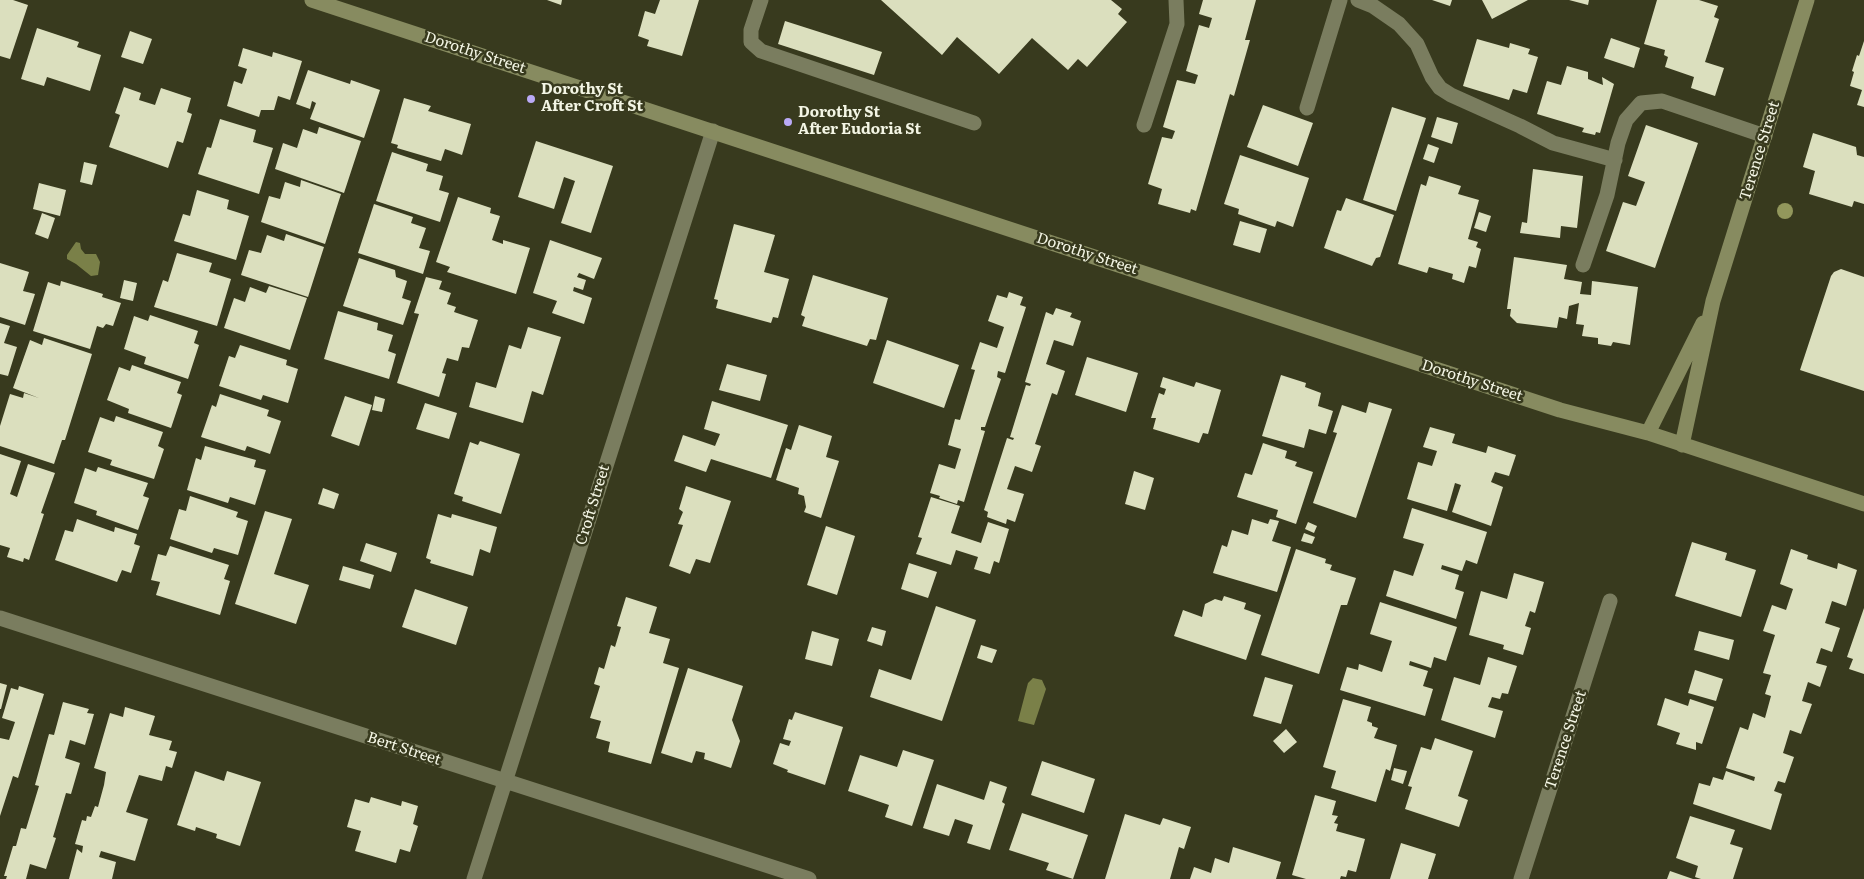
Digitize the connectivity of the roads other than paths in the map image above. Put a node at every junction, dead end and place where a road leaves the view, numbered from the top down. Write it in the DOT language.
graph roads {
  1 [pos="312,0"];
  2 [pos="761,0"];
  3 [pos="1176,0"];
  4 [pos="1340,0"];
  5 [pos="1358,0"];
  6 [pos="1807,0"];
  7 [pos="1307,108"];
  8 [pos="974,123"];
  9 [pos="1144,125"];
  10 [pos="712,131"];
  11 [pos="1765,136"];
  12 [pos="1615,160"];
  13 [pos="1583,265"];
  14 [pos="1713,301"];
  15 [pos="1648,434"];
  16 [pos="1682,444"];
  17 [pos="1864,504"];
  18 [pos="1610,601"];
  19 [pos="0,618"];
  20 [pos="506,782"];
  21 [pos="474,879"];
  22 [pos="809,879"];
  23 [pos="1521,879"];
  1 -- 10 [label="main road, Dorothy Street"];
  2 -- 8 [label="street"];
  3 -- 9 [label="street"];
  4 -- 7 [label="street"];
  5 -- 12 [label="street"];
  6 -- 11 [label="main road, Terence Street"];
  10 -- 15 [label="main road, Dorothy Street"];
  10 -- 20 [label="street, Croft Street"];
  11 -- 12 [label="street"];
  11 -- 14 [label="main road, Terence Street"];
  12 -- 13 [label="street"];
  14 -- 15 [label="main road, Terence Street"];
  14 -- 16 [label="main road, Terence Street"];
  15 -- 16 [label="main road, Dorothy Street"];
  16 -- 17 [label="main road, Dorothy Street"];
  18 -- 23 [label="street, Terence Street"];
  19 -- 20 [label="street, Bert Street"];
  20 -- 21 [label="street, Croft Street"];
  20 -- 22 [label="street, Bert Street"];
}
